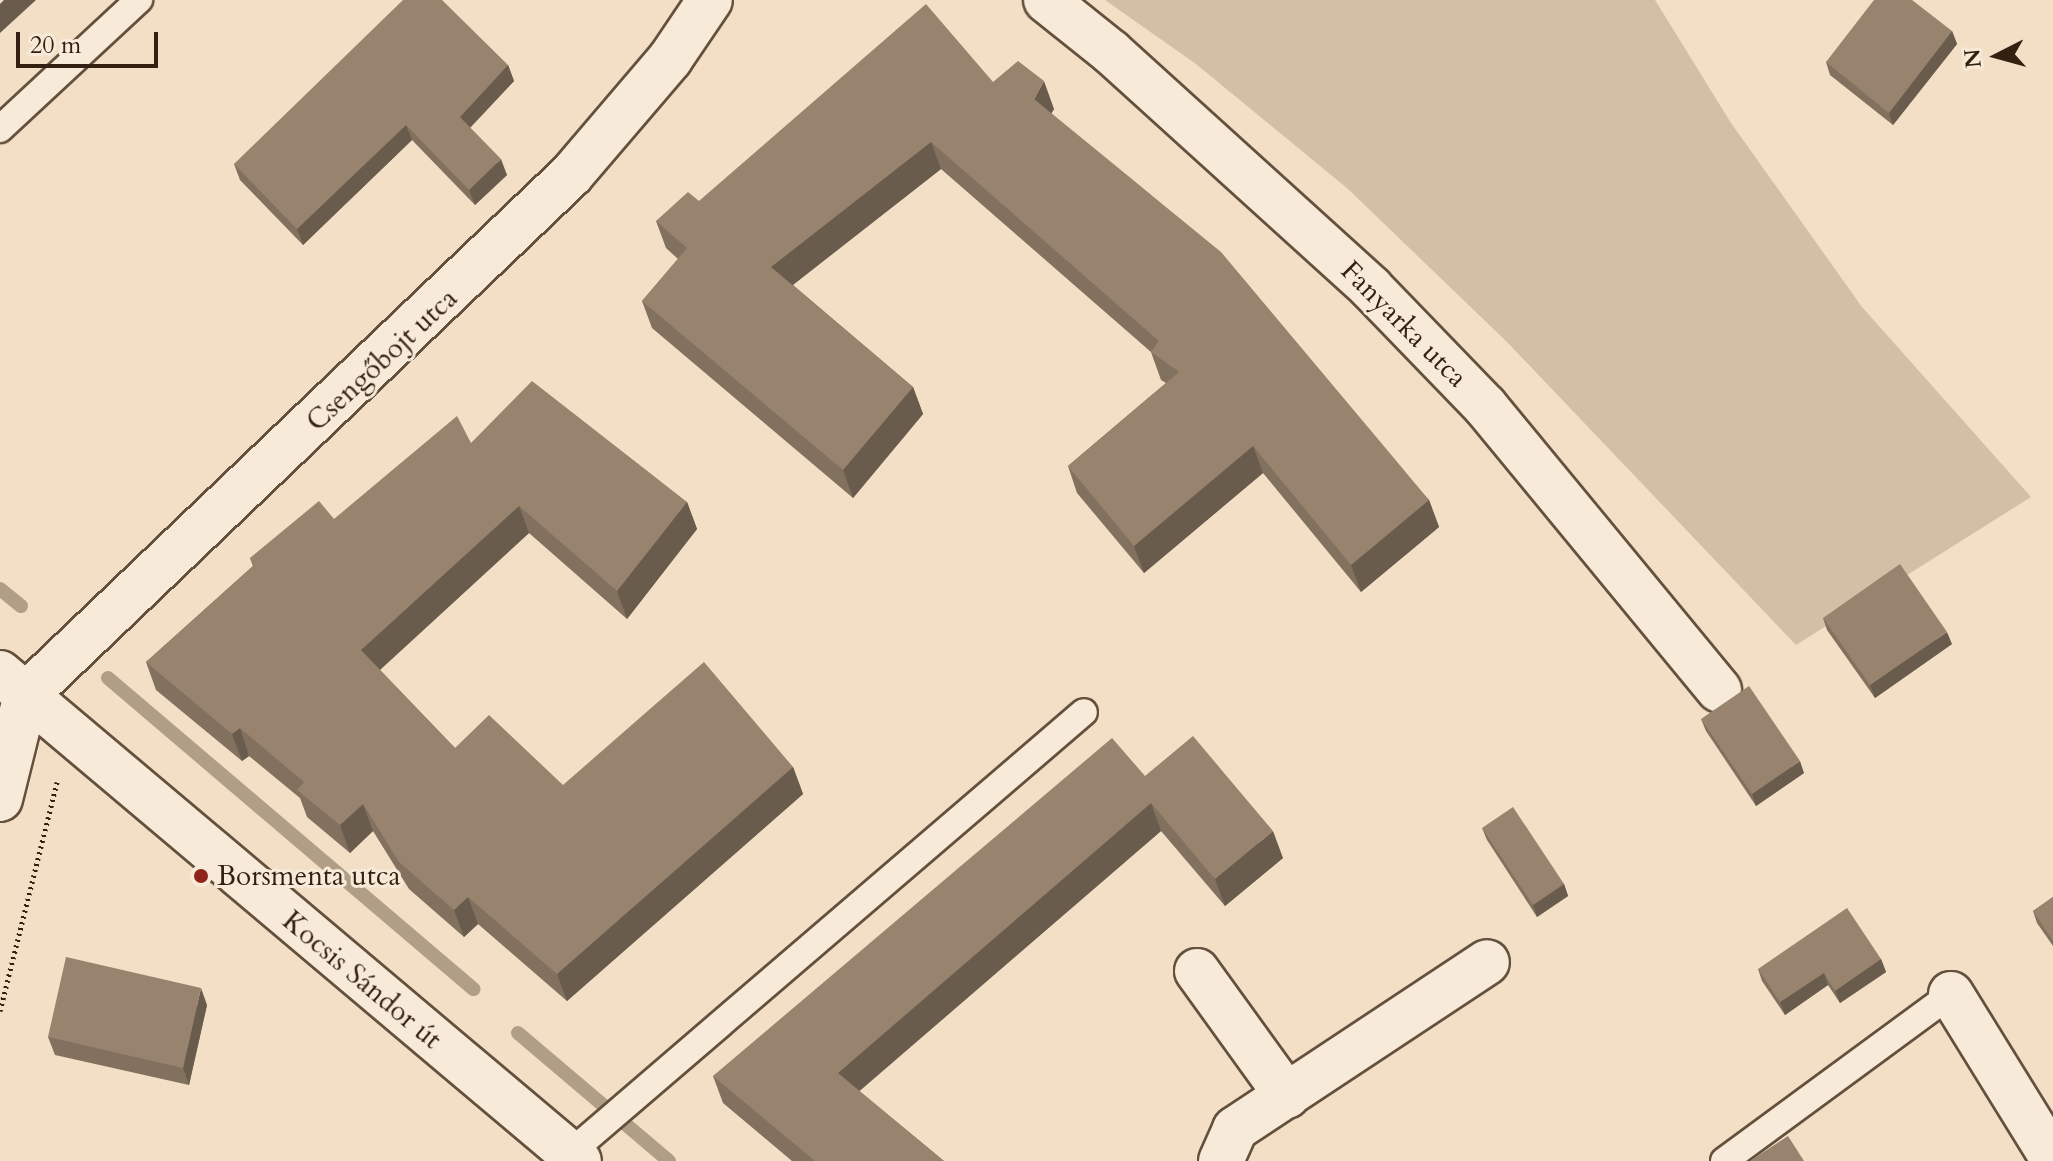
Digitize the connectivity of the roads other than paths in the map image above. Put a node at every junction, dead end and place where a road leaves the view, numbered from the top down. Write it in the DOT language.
graph roads {
  1 [pos="139,0"];
  2 [pos="710,0"];
  3 [pos="1046,0"];
  4 [pos="0,129"];
  5 [pos="13,684"];
  6 [pos="1719,690"];
  7 [pos="1084,712"];
  8 [pos="0,799"];
  9 [pos="1487,962"];
  10 [pos="1197,971"];
  11 [pos="1951,994"];
  12 [pos="1287,1096"];
  13 [pos="581,1149"];
  14 [pos="2053,1159"];
  15 [pos="1221,1161"];
  16 [pos="1724,1161"];
  1 -- 4 [label="lane"];
  2 -- 5 [label="street, Csengőbojt utca"];
  3 -- 6 [label="street, Fanyarka utca"];
  5 -- 8 [label="street"];
  5 -- 13 [label="street, Kocsis Sándor út"];
  7 -- 13 [label="lane"];
  9 -- 12 [label="street"];
  10 -- 12 [label="street"];
  11 -- 14 [label="street"];
  11 -- 16 [label="lane"];
  12 -- 15 [label="street"];
}
